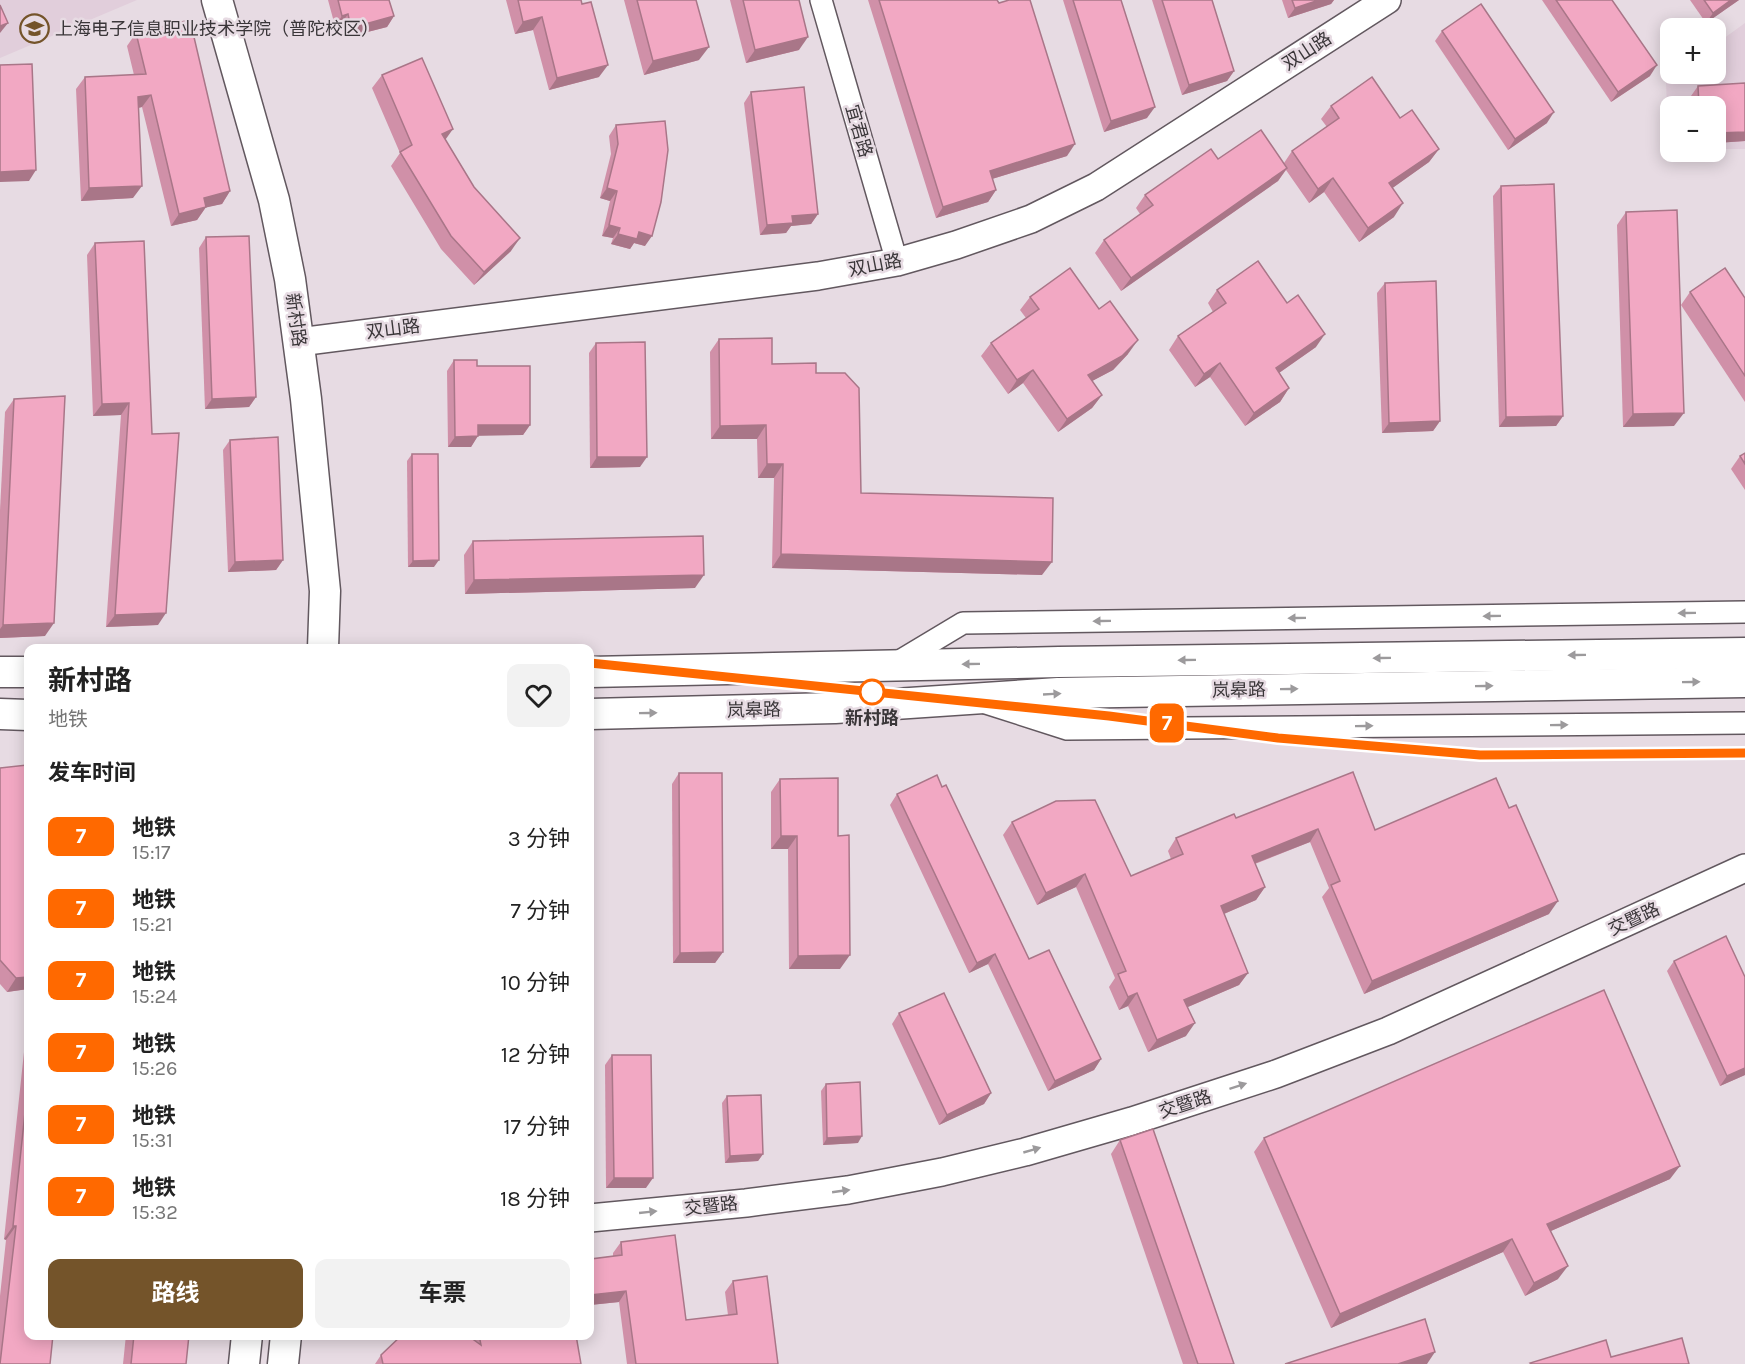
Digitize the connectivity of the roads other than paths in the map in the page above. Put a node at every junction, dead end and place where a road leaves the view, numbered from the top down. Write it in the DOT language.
graph roads {
  1 [pos="217,0"];
  2 [pos="822,0"];
  3 [pos="1387,0"];
  4 [pos="897,262"];
  5 [pos="299,342"];
  6 [pos="1745,612"];
  7 [pos="323,644"];
  8 [pos="1745,653"];
  9 [pos="892,665"];
  10 [pos="1636,669"];
  11 [pos="0,672"];
  12 [pos="24,672"];
  13 [pos="594,672"];
  14 [pos="1745,682"];
  15 [pos="974,699"];
  16 [pos="0,714"];
  17 [pos="594,714"];
  18 [pos="24,715"];
  19 [pos="1745,723"];
  20 [pos="1745,868"];
  21 [pos="594,1218"];
  22 [pos="246,1340"];
  23 [pos="285,1340"];
  24 [pos="244,1364"];
  25 [pos="283,1364"];
  1 -- 5 [label="main road, 新村路"];
  2 -- 4 [label="street, 宜君路"];
  3 -- 4 [label="street, 双山路"];
  4 -- 5 [label="street, 双山路"];
  5 -- 7 [label="main road, 新村路"];
  6 -- 9 [label="street, one-way"];
  8 -- 10 [label="main road, 岚皋路"];
  10 -- 9 [label="main road, 岚皋路, one-way"];
  9 -- 13 [label="main road, 岚皋路"];
  10 -- 14 [label="main road, 岚皋路, one-way"];
  15 -- 10 [label="main road, 岚皋路, one-way"];
  11 -- 12 [label="main road"];
  17 -- 15 [label="main road, 岚皋路, one-way"];
  15 -- 19 [label="street, one-way"];
  16 -- 18 [label="main road"];
  21 -- 20 [label="street, 交暨路, one-way"];
  22 -- 24 [label="main road"];
  23 -- 25 [label="main road"];
}
